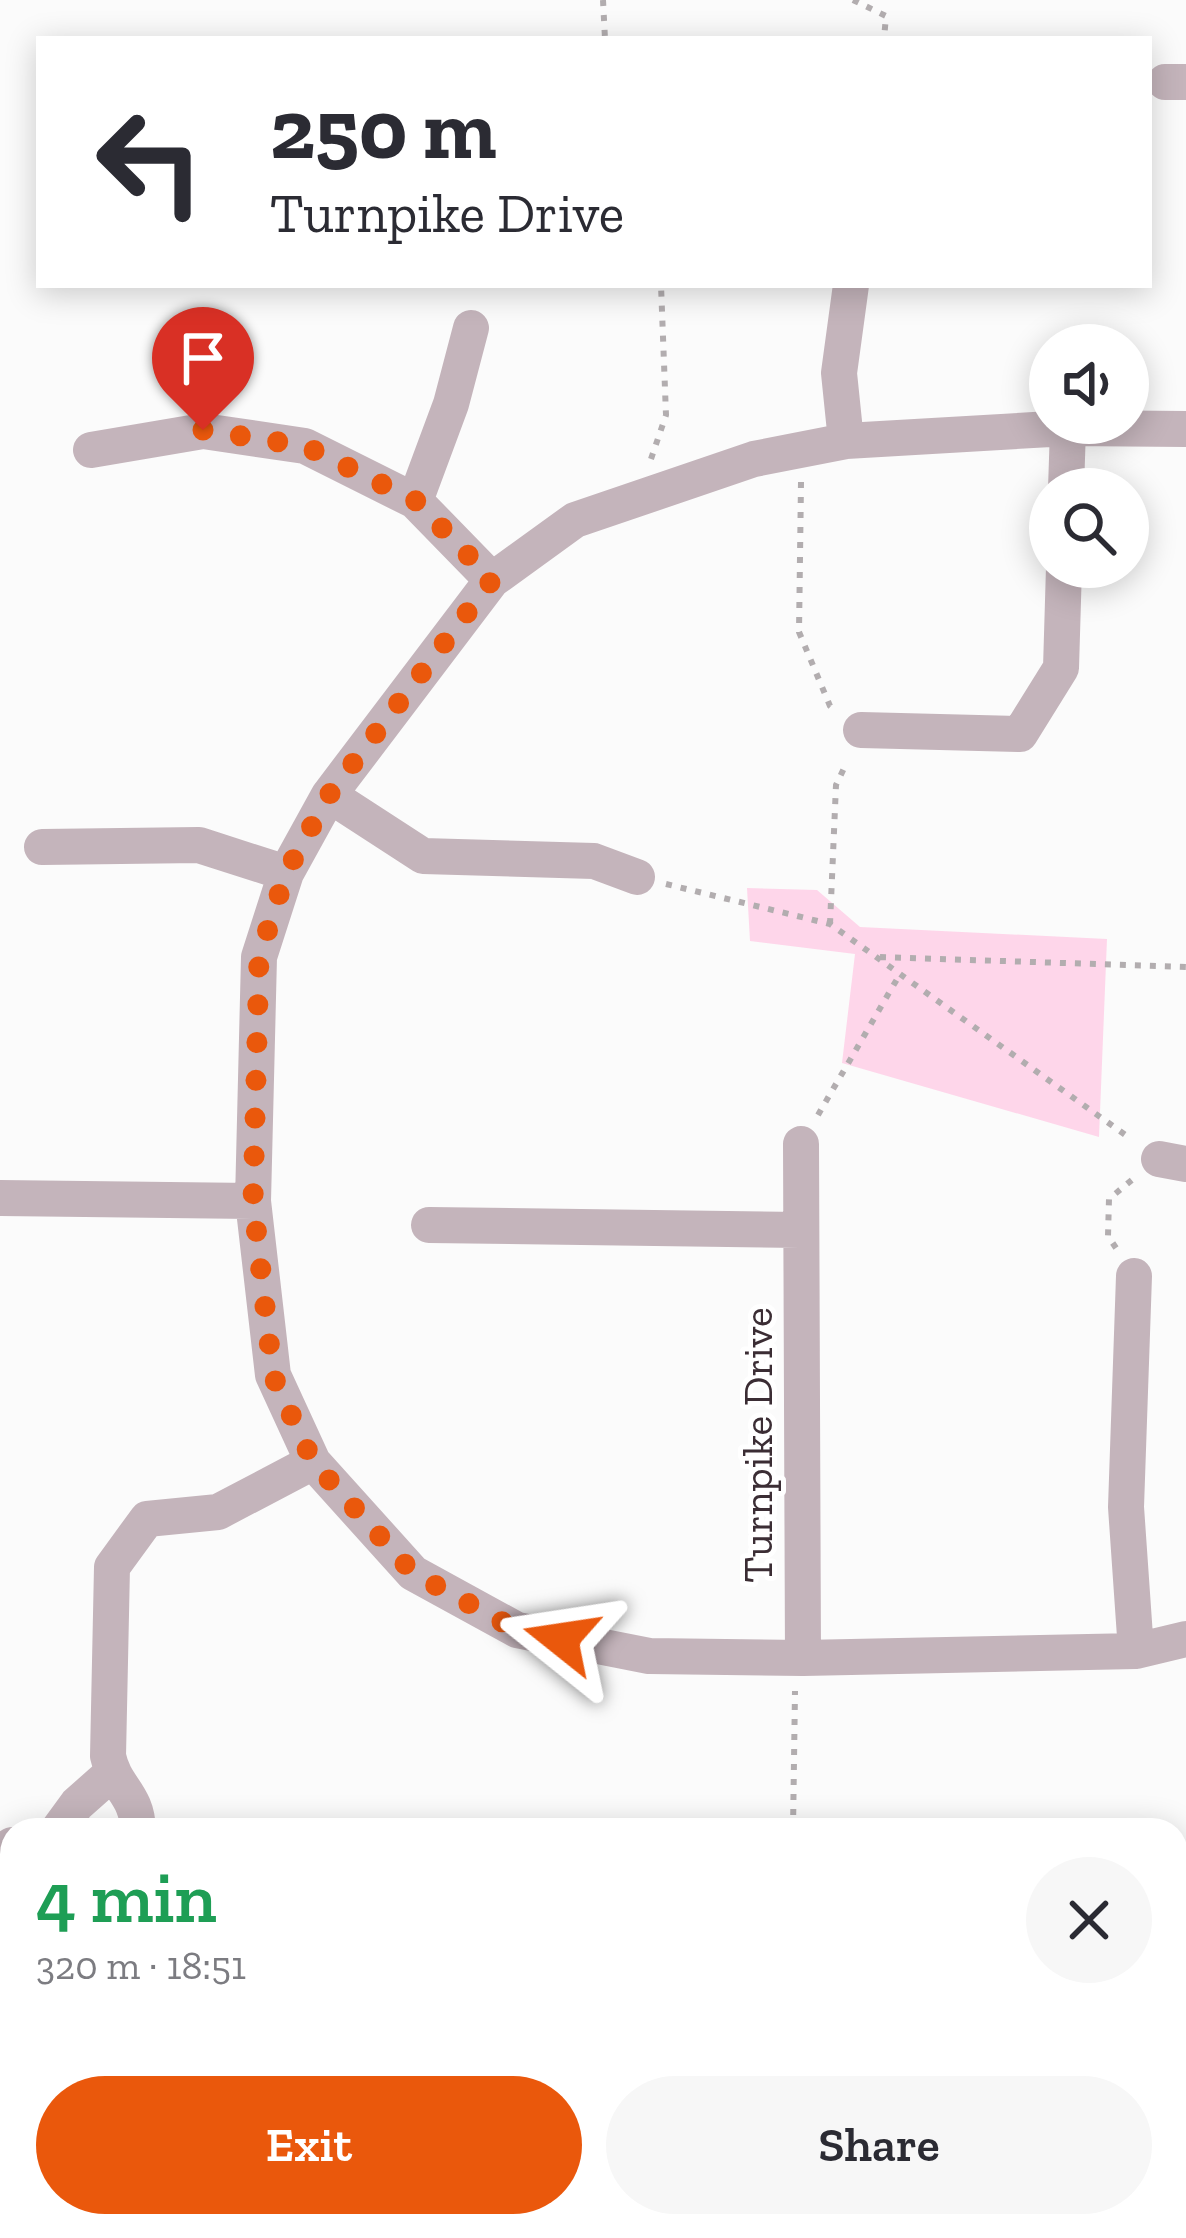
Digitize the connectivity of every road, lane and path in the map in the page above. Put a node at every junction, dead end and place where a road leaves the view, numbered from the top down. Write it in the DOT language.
graph roads {
  1 [pos="603,0"];
  2 [pos="853,0"];
  3 [pos="605,36"];
  4 [pos="884,36"];
  5 [pos="661,288"];
  6 [pos="851,288"];
  7 [pos="470,328"];
  8 [pos="1149,429"];
  9 [pos="1186,429"];
  10 [pos="1029,430"];
  11 [pos="846,441"];
  12 [pos="802,449"];
  13 [pos="91,450"];
  14 [pos="657,489"];
  15 [pos="416,501"];
  16 [pos="492,580"];
  17 [pos="1063,588"];
  18 [pos="862,730"];
  19 [pos="329,795"];
  20 [pos="42,847"];
  21 [pos="286,873"];
  22 [pos="637,877"];
  23 [pos="830,924"];
  24 [pos="877,957"];
  25 [pos="1186,967"];
  26 [pos="900,974"];
  27 [pos="801,1144"];
  28 [pos="1173,1161"];
  29 [pos="0,1198"];
  30 [pos="253,1201"];
  31 [pos="430,1225"];
  32 [pos="800,1230"];
  33 [pos="1134,1276"];
  34 [pos="313,1462"];
  35 [pos="1186,1639"];
  36 [pos="1136,1651"];
  37 [pos="803,1658"];
  38 [pos="112,1773"];
  39 [pos="66,1818"];
  40 [pos="138,1818"];
  41 [pos="793,1818"];
  1 -- 3 [label="path"];
  2 -- 4 [label="path"];
  5 -- 14 [label="path"];
  6 -- 11 [label="street"];
  7 -- 15 [label="street"];
  8 -- 9 [label="street"];
  10 -- 11 [label="street"];
  11 -- 12 [label="street"];
  12 -- 14 [label="street"];
  12 -- 18 [label="path"];
  13 -- 15 [label="street"];
  14 -- 16 [label="street"];
  15 -- 16 [label="street"];
  16 -- 19 [label="street"];
  17 -- 18 [label="street"];
  18 -- 23 [label="path"];
  19 -- 21 [label="street"];
  19 -- 22 [label="street"];
  20 -- 21 [label="street"];
  21 -- 30 [label="street"];
  22 -- 23 [label="path"];
  23 -- 24 [label="path"];
  24 -- 25 [label="path"];
  24 -- 26 [label="path"];
  26 -- 27 [label="path"];
  26 -- 28 [label="path"];
  27 -- 32 [label="street, Turnpike Drive"];
  28 -- 33 [label="path"];
  29 -- 30 [label="street"];
  30 -- 34 [label="street"];
  31 -- 32 [label="street"];
  32 -- 37 [label="street, Turnpike Drive"];
  33 -- 36 [label="street"];
  34 -- 37 [label="street"];
  34 -- 38 [label="street"];
  35 -- 36 [label="street"];
  36 -- 37 [label="street"];
  37 -- 41 [label="path"];
  38 -- 39 [label="street"];
  38 -- 40 [label="street"];
}
